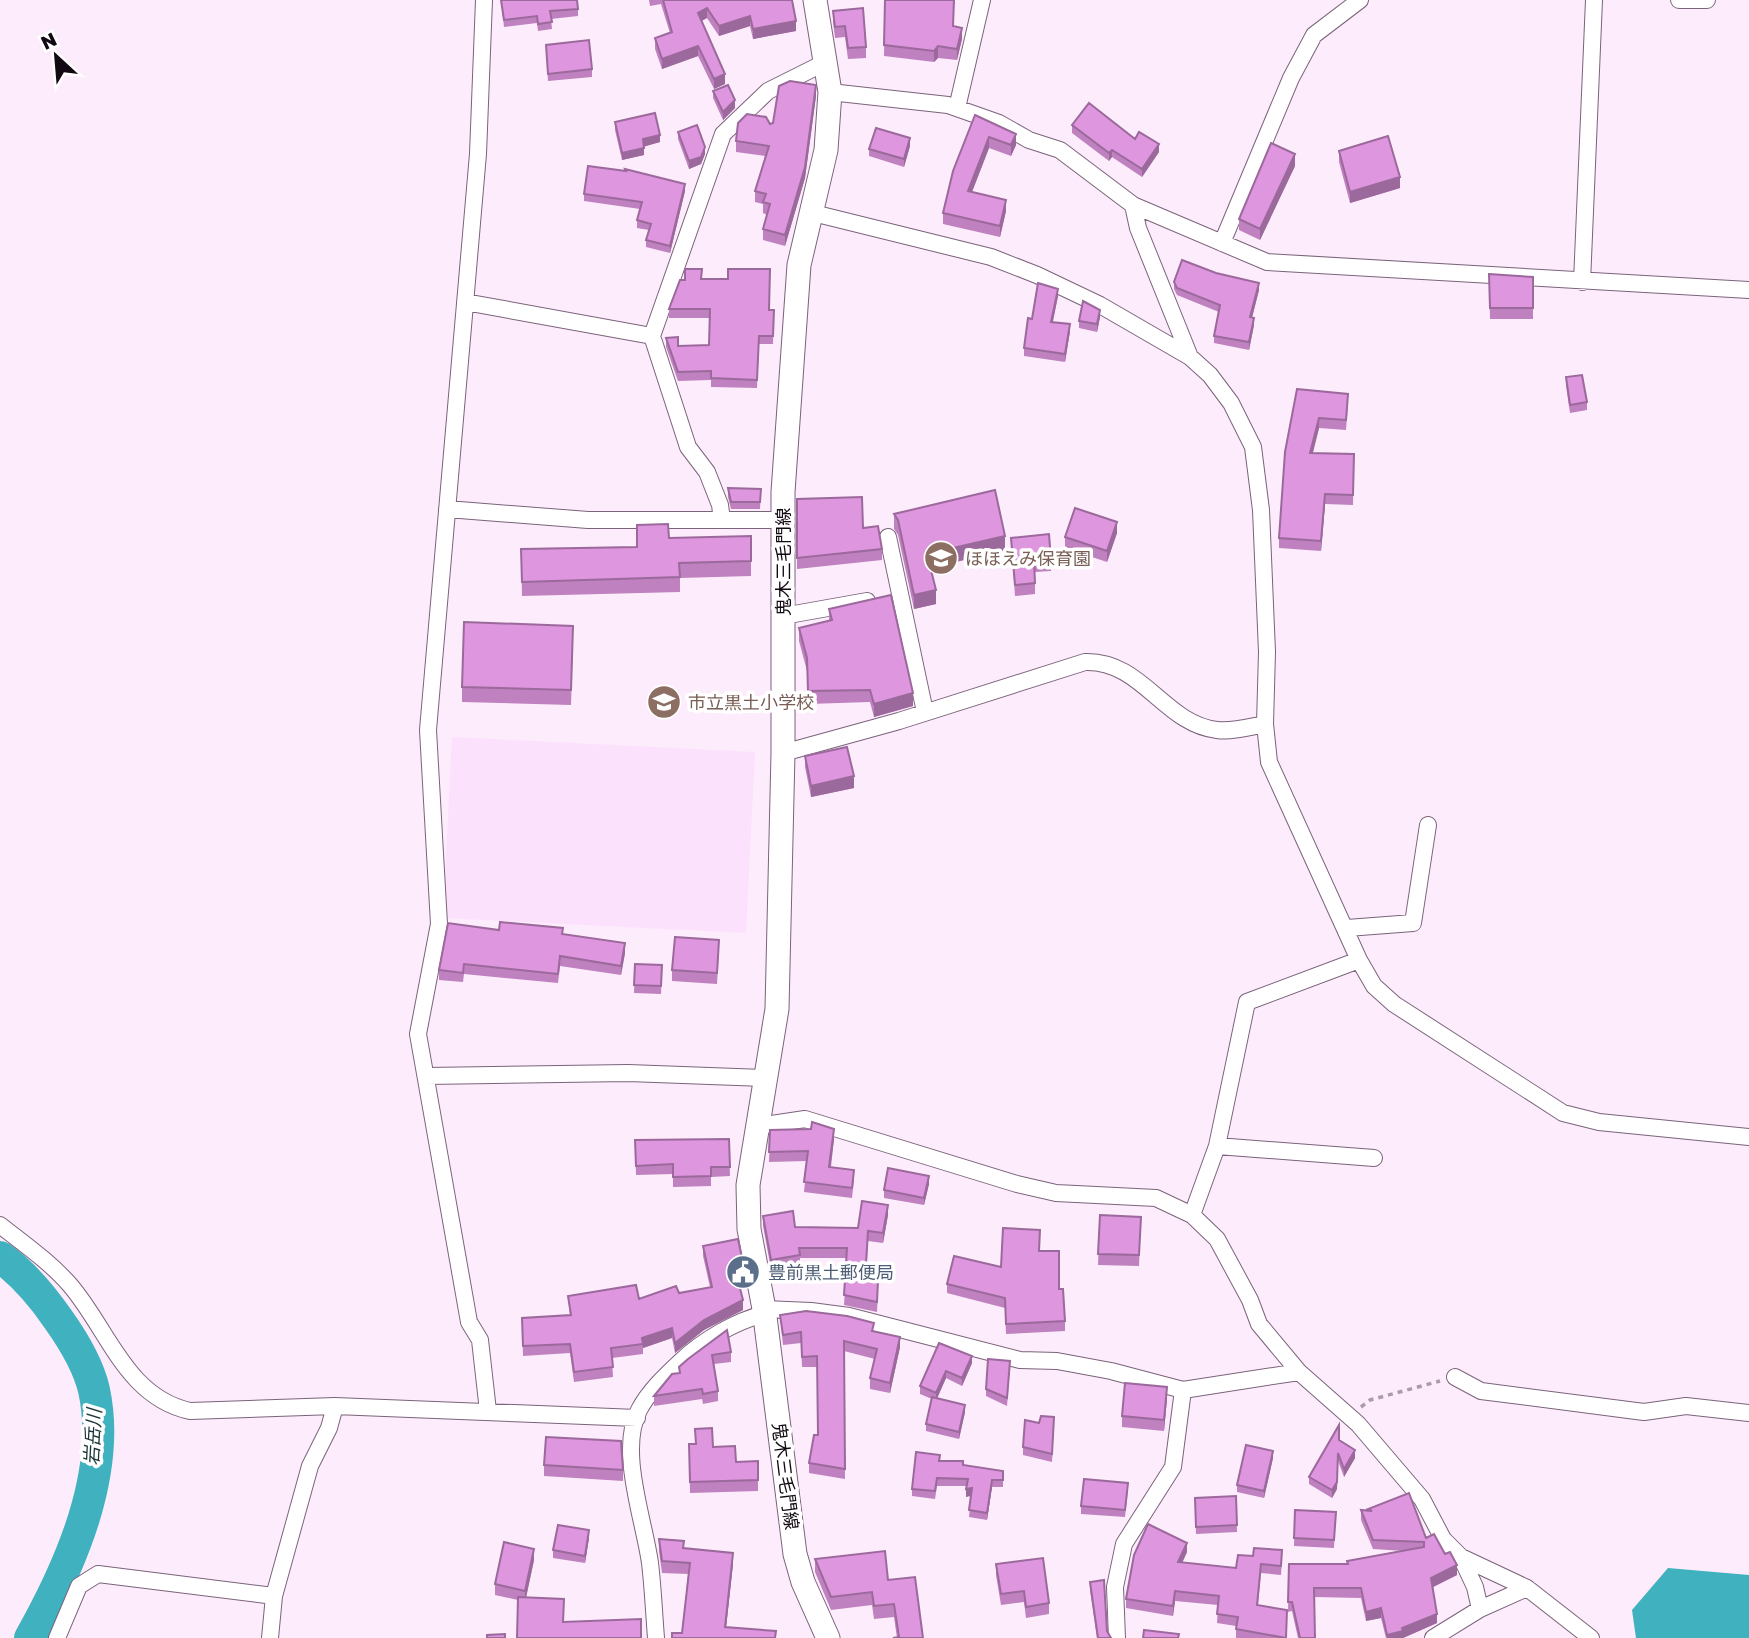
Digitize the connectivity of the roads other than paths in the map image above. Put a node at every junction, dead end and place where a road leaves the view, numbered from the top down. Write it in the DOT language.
graph roads {
  1 [pos="484,0"];
  2 [pos="815,0"];
  3 [pos="982,0"];
  4 [pos="1360,0"];
  5 [pos="1594,0"];
  6 [pos="1679,0"];
  7 [pos="1707,0"];
  8 [pos="824,64"];
  9 [pos="830,92"];
  10 [pos="957,108"];
  11 [pos="1133,205"];
  12 [pos="810,212"];
  13 [pos="1222,243"];
  14 [pos="1582,282"];
  15 [pos="1749,290"];
  16 [pos="465,302"];
  17 [pos="652,336"];
  18 [pos="1190,357"];
  19 [pos="447,509"];
  20 [pos="722,520"];
  21 [pos="783,520"];
  22 [pos="888,537"];
  23 [pos="901,596"];
  24 [pos="783,616"];
  25 [pos="925,712"];
  26 [pos="1265,724"];
  27 [pos="783,753"];
  28 [pos="1429,825"];
  29 [pos="1346,928"];
  30 [pos="1359,960"];
  31 [pos="426,1076"];
  32 [pos="767,1078"];
  33 [pos="758,1126"];
  34 [pos="1749,1137"];
  35 [pos="1217,1146"];
  36 [pos="1374,1158"];
  37 [pos="1192,1214"];
  38 [pos="0,1225"];
  39 [pos="764,1312"];
  40 [pos="1299,1371"];
  41 [pos="1455,1377"];
  42 [pos="1183,1390"];
  43 [pos="335,1406"];
  44 [pos="488,1411"];
  45 [pos="1749,1413"];
  46 [pos="637,1418"];
  47 [pos="1461,1557"];
  48 [pos="1527,1588"];
  49 [pos="274,1595"];
  50 [pos="1480,1609"];
  51 [pos="57,1638"];
  52 [pos="270,1638"];
  53 [pos="656,1638"];
  54 [pos="828,1638"];
  55 [pos="1117,1638"];
  56 [pos="1433,1638"];
  57 [pos="1591,1638"];
  1 -- 16 [label="street"];
  2 -- 8 [label="main road, 鬼木三毛門線"];
  3 -- 10 [label="street"];
  4 -- 13 [label="street"];
  5 -- 14 [label="street"];
  6 -- 7 [label="street"];
  8 -- 9 [label="main road, 鬼木三毛門線"];
  8 -- 17 [label="street"];
  9 -- 10 [label="street"];
  9 -- 12 [label="main road, 鬼木三毛門線"];
  10 -- 11 [label="street"];
  11 -- 13 [label="street"];
  11 -- 18 [label="street"];
  12 -- 18 [label="street"];
  12 -- 21 [label="main road, 鬼木三毛門線"];
  13 -- 14 [label="street"];
  14 -- 15 [label="street"];
  16 -- 17 [label="street"];
  16 -- 19 [label="street"];
  17 -- 20 [label="street"];
  18 -- 26 [label="street"];
  19 -- 20 [label="street"];
  19 -- 31 [label="street"];
  20 -- 21 [label="street"];
  21 -- 24 [label="main road, 鬼木三毛門線"];
  22 -- 23 [label="street"];
  23 -- 24 [label="street"];
  23 -- 25 [label="street"];
  24 -- 27 [label="main road, 鬼木三毛門線"];
  25 -- 26 [label="street"];
  25 -- 27 [label="street"];
  26 -- 29 [label="street"];
  27 -- 32 [label="main road, 鬼木三毛門線"];
  28 -- 29 [label="street"];
  29 -- 30 [label="street"];
  30 -- 34 [label="street"];
  30 -- 35 [label="street"];
  31 -- 32 [label="street"];
  31 -- 44 [label="street"];
  32 -- 33 [label="main road, 鬼木三毛門線"];
  33 -- 37 [label="street"];
  33 -- 39 [label="main road, 鬼木三毛門線"];
  35 -- 36 [label="street"];
  35 -- 37 [label="street"];
  37 -- 40 [label="street"];
  38 -- 43 [label="street"];
  39 -- 42 [label="street"];
  39 -- 46 [label="street"];
  39 -- 54 [label="main road, 鬼木三毛門線"];
  40 -- 42 [label="street"];
  40 -- 47 [label="street"];
  41 -- 45 [label="street"];
  42 -- 55 [label="street"];
  43 -- 44 [label="street"];
  43 -- 49 [label="street"];
  44 -- 46 [label="street"];
  46 -- 53 [label="street"];
  47 -- 48 [label="street"];
  47 -- 50 [label="street"];
  48 -- 50 [label="street"];
  48 -- 57 [label="street"];
  49 -- 51 [label="street"];
  49 -- 52 [label="street"];
  50 -- 56 [label="street"];
}
